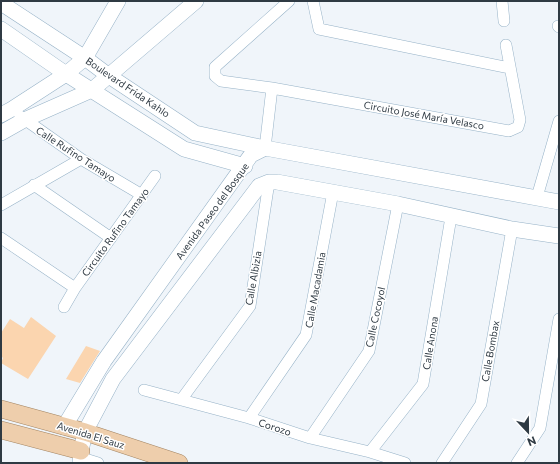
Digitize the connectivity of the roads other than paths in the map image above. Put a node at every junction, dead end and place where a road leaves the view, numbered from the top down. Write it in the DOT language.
graph roads {
  1 [pos="118,1"];
  2 [pos="196,1"];
  3 [pos="289,1"];
  4 [pos="313,1"];
  5 [pos="502,1"];
  6 [pos="1,3"];
  7 [pos="504,20"];
  8 [pos="1,29"];
  9 [pos="506,45"];
  10 [pos="85,58"];
  11 [pos="510,68"];
  12 [pos="66,74"];
  13 [pos="108,76"];
  14 [pos="272,88"];
  15 [pos="92,90"];
  16 [pos="7,112"];
  17 [pos="24,120"];
  18 [pos="559,121"];
  19 [pos="1,133"];
  20 [pos="265,148"];
  21 [pos="81,158"];
  22 [pos="245,166"];
  23 [pos="155,176"];
  24 [pos="269,182"];
  25 [pos="34,185"];
  26 [pos="333,192"];
  27 [pos="142,195"];
  28 [pos="537,198"];
  29 [pos="559,202"];
  30 [pos="398,204"];
  31 [pos="1,205"];
  32 [pos="451,216"];
  33 [pos="512,229"];
  34 [pos="559,236"];
  35 [pos="1,238"];
  36 [pos="111,238"];
  37 [pos="75,288"];
  38 [pos="64,307"];
  39 [pos="559,319"];
  40 [pos="104,361"];
  41 [pos="113,379"];
  42 [pos="144,390"];
  43 [pos="181,400"];
  44 [pos="1,409"];
  45 [pos="249,418"];
  46 [pos="64,427"];
  47 [pos="1,430"];
  48 [pos="85,432"];
  49 [pos="310,438"];
  50 [pos="370,452"];
  51 [pos="81,457"];
  52 [pos="98,463"];
  53 [pos="179,463"];
  54 [pos="405,463"];
  55 [pos="442,463"];
  56 [pos="517,463"];
  1 -- 10 [label="main road"];
  2 -- 13 [label="main road"];
  3 -- 14 [label="street, Circuito José María Velasco"];
  4 -- 11 [label="street"];
  5 -- 7 [label="street"];
  6 -- 10 [label="main road, Boulevard Frida Kahlo"];
  8 -- 12 [label="main road"];
  9 -- 11 [label="street, Circuito José María Velasco"];
  10 -- 12 [label="main road"];
  10 -- 13 [label="main road, Boulevard Frida Kahlo"];
  11 -- 14 [label="street, Circuito José María Velasco"];
  12 -- 15 [label="main road"];
  12 -- 16 [label="main road"];
  13 -- 15 [label="main road"];
  13 -- 20 [label="main road, Boulevard Frida Kahlo"];
  14 -- 20 [label="street"];
  15 -- 17 [label="main road"];
  15 -- 22 [label="main road"];
  16 -- 17 [label="street, Calle Rufino Tamayo"];
  17 -- 19 [label="main road"];
  17 -- 21 [label="street, Calle Rufino Tamayo"];
  18 -- 28 [label="street"];
  20 -- 22 [label="main road, Avenida Paseo del Bosque"];
  20 -- 28 [label="main road"];
  21 -- 25 [label="street"];
  21 -- 27 [label="street, Calle Rufino Tamayo"];
  22 -- 40 [label="main road, Avenida Paseo del Bosque"];
  23 -- 27 [label="street, Circuito Rufino Tamayo"];
  24 -- 26 [label="main road"];
  24 -- 41 [label="main road"];
  24 -- 43 [label="street, Calle Albizia"];
  25 -- 31 [label="street"];
  25 -- 36 [label="street"];
  26 -- 30 [label="main road"];
  26 -- 45 [label="street, Calle Macadamia"];
  27 -- 36 [label="street, Circuito Rufino Tamayo"];
  28 -- 29 [label="main road"];
  30 -- 32 [label="main road"];
  30 -- 49 [label="street, Calle Cocoyol"];
  32 -- 33 [label="main road"];
  32 -- 50 [label="street, Calle Anona"];
  33 -- 34 [label="main road"];
  33 -- 55 [label="street, Calle Bombax"];
  35 -- 37 [label="street"];
  36 -- 37 [label="street, Circuito Rufino Tamayo"];
  37 -- 38 [label="street, Circuito Rufino Tamayo"];
  39 -- 56 [label="street"];
  40 -- 41 [label="main road"];
  40 -- 46 [label="main road, Avenida Paseo del Bosque"];
  41 -- 48 [label="main road"];
  42 -- 43 [label="street, Corozo"];
  43 -- 45 [label="street, Corozo"];
  44 -- 46 [label="main road, Avenida El Sauz"];
  45 -- 49 [label="street, Corozo"];
  46 -- 48 [label="main road, Avenida El Sauz"];
  47 -- 51 [label="main road, Avenida El Sauz"];
  48 -- 51 [label="main road"];
  48 -- 53 [label="main road, Avenida El Sauz"];
  49 -- 50 [label="street, Corozo"];
  50 -- 54 [label="street, Corozo"];
  51 -- 52 [label="street"];
}
